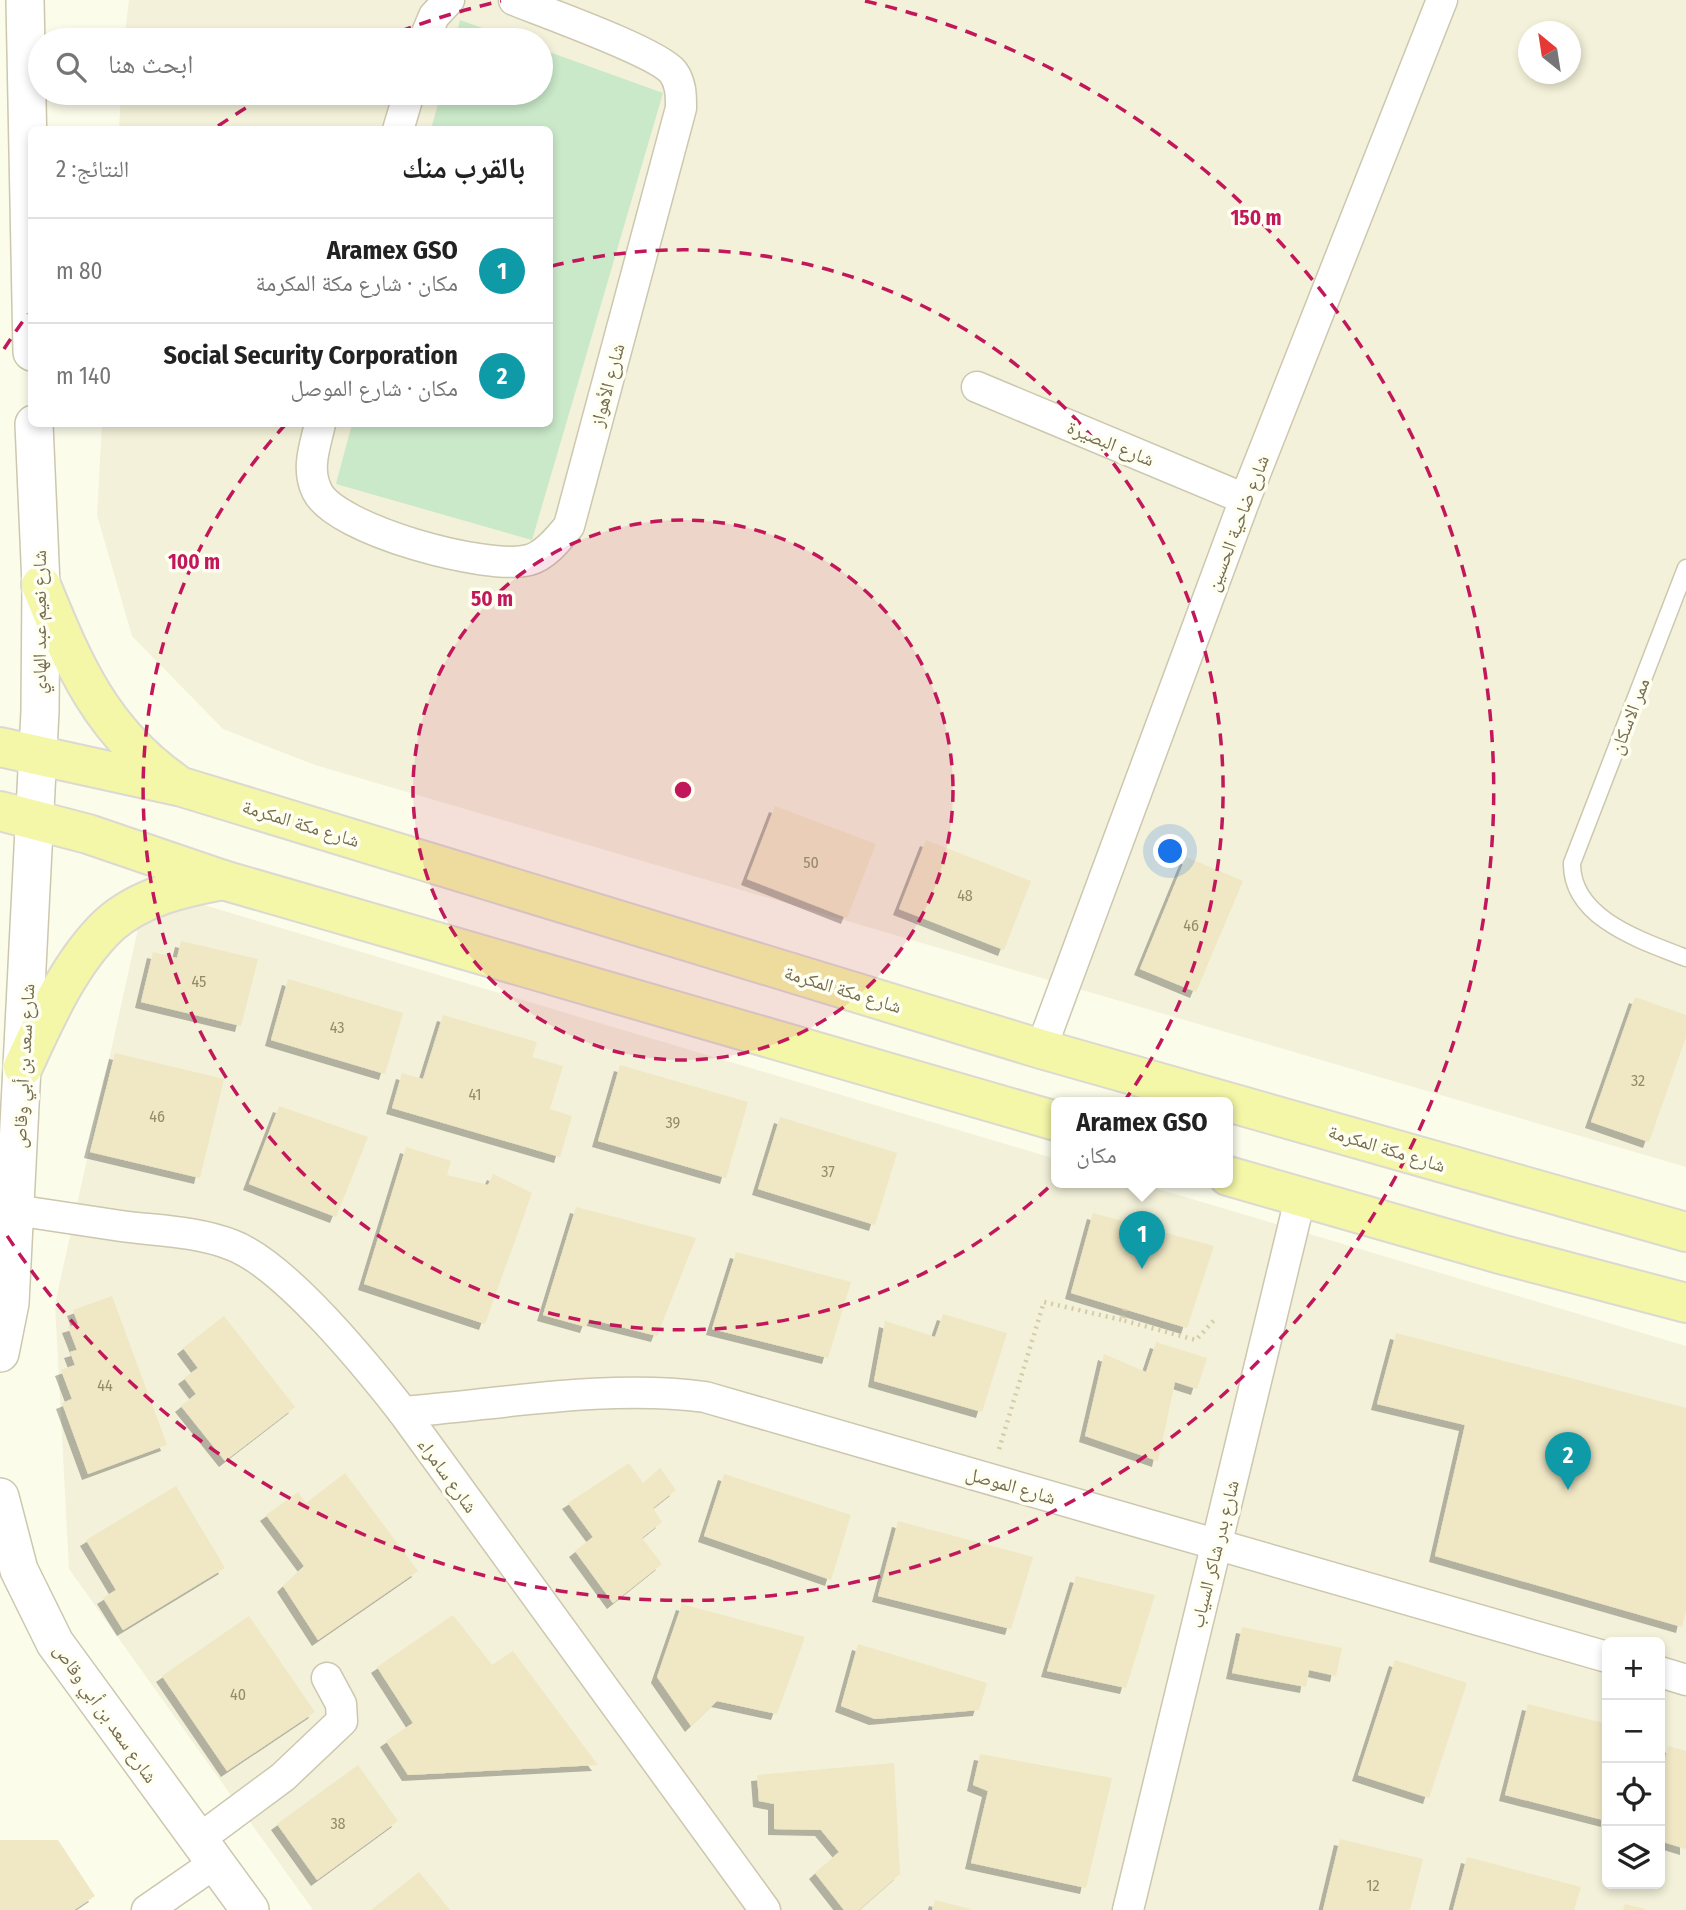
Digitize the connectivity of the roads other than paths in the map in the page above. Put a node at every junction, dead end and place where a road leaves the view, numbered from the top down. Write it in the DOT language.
graph roads {
  1 [pos="25,0"];
  2 [pos="449,0"];
  3 [pos="514,0"];
  4 [pos="1442,0"];
  5 [pos="28,28"];
  6 [pos="429,28"];
  7 [pos="37,105"];
  8 [pos="405,105"];
  9 [pos="39,123"];
  10 [pos="399,126"];
  11 [pos="977,387"];
  12 [pos="34,427"];
  13 [pos="319,427"];
  14 [pos="1245,499"];
  15 [pos="1686,568"];
  16 [pos="41,585"];
  17 [pos="0,747"];
  18 [pos="36,756"];
  19 [pos="182,787"];
  20 [pos="18,816"];
  21 [pos="223,880"];
  22 [pos="1686,958"];
  23 [pos="1041,1049"];
  24 [pos="23,1067"];
  25 [pos="1210,1097"];
  26 [pos="1233,1103"];
  27 [pos="1051,1120"];
  28 [pos="1233,1178"];
  29 [pos="1300,1199"];
  30 [pos="15,1210"];
  31 [pos="1686,1232"];
  32 [pos="1686,1303"];
  33 [pos="0,1353"];
  34 [pos="404,1412"];
  35 [pos="0,1497"];
  36 [pos="1217,1545"];
  37 [pos="1602,1656"];
  38 [pos="1665,1674"];
  39 [pos="327,1678"];
  40 [pos="1686,1680"];
  41 [pos="206,1852"];
  42 [pos="147,1910"];
  43 [pos="250,1910"];
  44 [pos="765,1910"];
  45 [pos="1128,1910"];
  1 -- 5 [label="street"];
  2 -- 6 [label="street"];
  3 -- 13 [label="street, شارع الأهواز"];
  4 -- 14 [label="street, شارع ضاحية الحسين"];
  7 -- 9 [label="street"];
  8 -- 10 [label="street"];
  11 -- 14 [label="street, شارع البصيرة"];
  12 -- 16 [label="street, شارع نعيم عبد الهادي"];
  14 -- 23 [label="street, شارع ضاحية الحسين"];
  15 -- 22 [label="lane, ممر الاسكان"];
  16 -- 18 [label="street, شارع نعيم عبد الهادي"];
  16 -- 19 [label="main road"];
  17 -- 18 [label="main road, شارع مكة المكرمة"];
  18 -- 19 [label="main road, شارع مكة المكرمة"];
  18 -- 20 [label="street, شارع نعيم عبد الهادي"];
  19 -- 23 [label="main road, شارع مكة المكرمة"];
  20 -- 21 [label="main road"];
  20 -- 24 [label="street, شارع سعد بن أبي وقاص"];
  21 -- 24 [label="main road"];
  21 -- 27 [label="main road"];
  23 -- 25 [label="main road, شارع مكة المكرمة"];
  24 -- 30 [label="street, شارع سعد بن أبي وقاص"];
  26 -- 31 [label="main road, شارع مكة المكرمة"];
  28 -- 29 [label="main road"];
  29 -- 32 [label="main road"];
  29 -- 36 [label="street, شارع بدر شاكر السياب"];
  30 -- 33 [label="street, شارع سعد بن أبي وقاص"];
  30 -- 34 [label="street, شارع سامراء"];
  34 -- 36 [label="street, شارع الموصل"];
  34 -- 44 [label="street, شارع سامراء"];
  35 -- 41 [label="street, شارع سعد بن أبي وقاص"];
  36 -- 37 [label="street, شارع الموصل"];
  36 -- 45 [label="street, شارع بدر شاكر السياب"];
  38 -- 40 [label="street"];
  39 -- 41 [label="street"];
  41 -- 42 [label="street"];
  41 -- 43 [label="street, شارع سعد بن أبي وقاص"];
}
